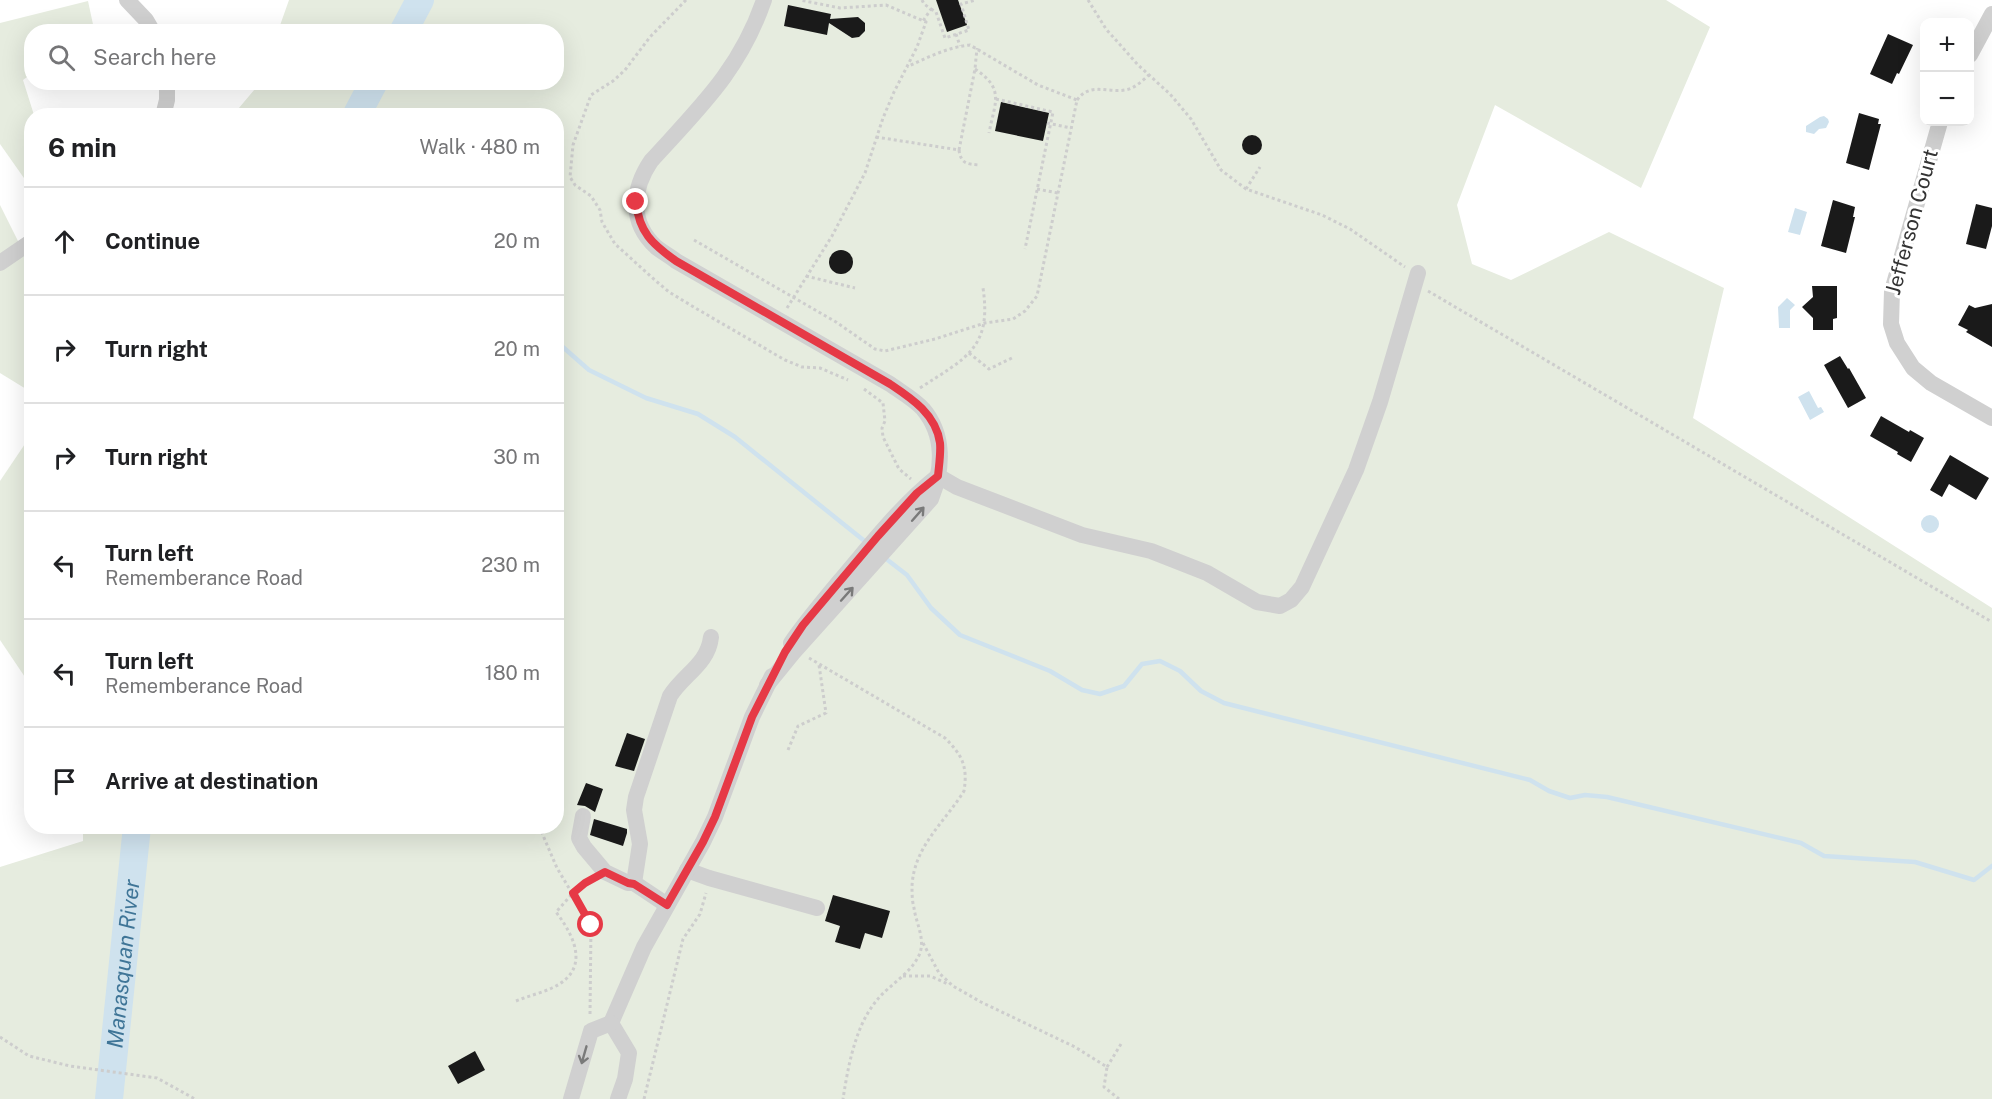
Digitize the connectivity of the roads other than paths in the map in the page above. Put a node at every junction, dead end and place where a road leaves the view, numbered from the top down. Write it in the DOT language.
graph roads {
  1 [pos="126,0"];
  2 [pos="764,0"];
  3 [pos="1992,14"];
  4 [pos="148,24"];
  5 [pos="1974,48"];
  6 [pos="167,90"];
  7 [pos="165,108"];
  8 [pos="1939,126"];
  9 [pos="24,246"];
  10 [pos="0,263"];
  11 [pos="1418,273"];
  12 [pos="1992,418"];
  13 [pos="938,476"];
  14 [pos="883,542"];
  15 [pos="867,560"];
  16 [pos="711,637"];
  17 [pos="767,685"];
  18 [pos="583,816"];
  19 [pos="687,870"];
  20 [pos="634,884"];
  21 [pos="667,905"];
  22 [pos="817,908"];
  23 [pos="611,1023"];
  24 [pos="571,1099"];
  25 [pos="618,1099"];
  1 -- 4 [label="street"];
  2 -- 13 [label="street"];
  3 -- 5 [label="street"];
  6 -- 7 [label="street"];
  8 -- 12 [label="street, Jefferson Court"];
  9 -- 10 [label="street"];
  11 -- 13 [label="street"];
  13 -- 14 [label="street"];
  14 -- 13 [label="street, one-way"];
  14 -- 15 [label="street"];
  17 -- 15 [label="street, one-way"];
  15 -- 17 [label="street"];
  16 -- 20 [label="street"];
  17 -- 19 [label="street"];
  18 -- 20 [label="street"];
  19 -- 21 [label="street"];
  19 -- 22 [label="street"];
  20 -- 21 [label="street"];
  21 -- 23 [label="street"];
  23 -- 24 [label="street, one-way"];
  23 -- 25 [label="street"];
}
